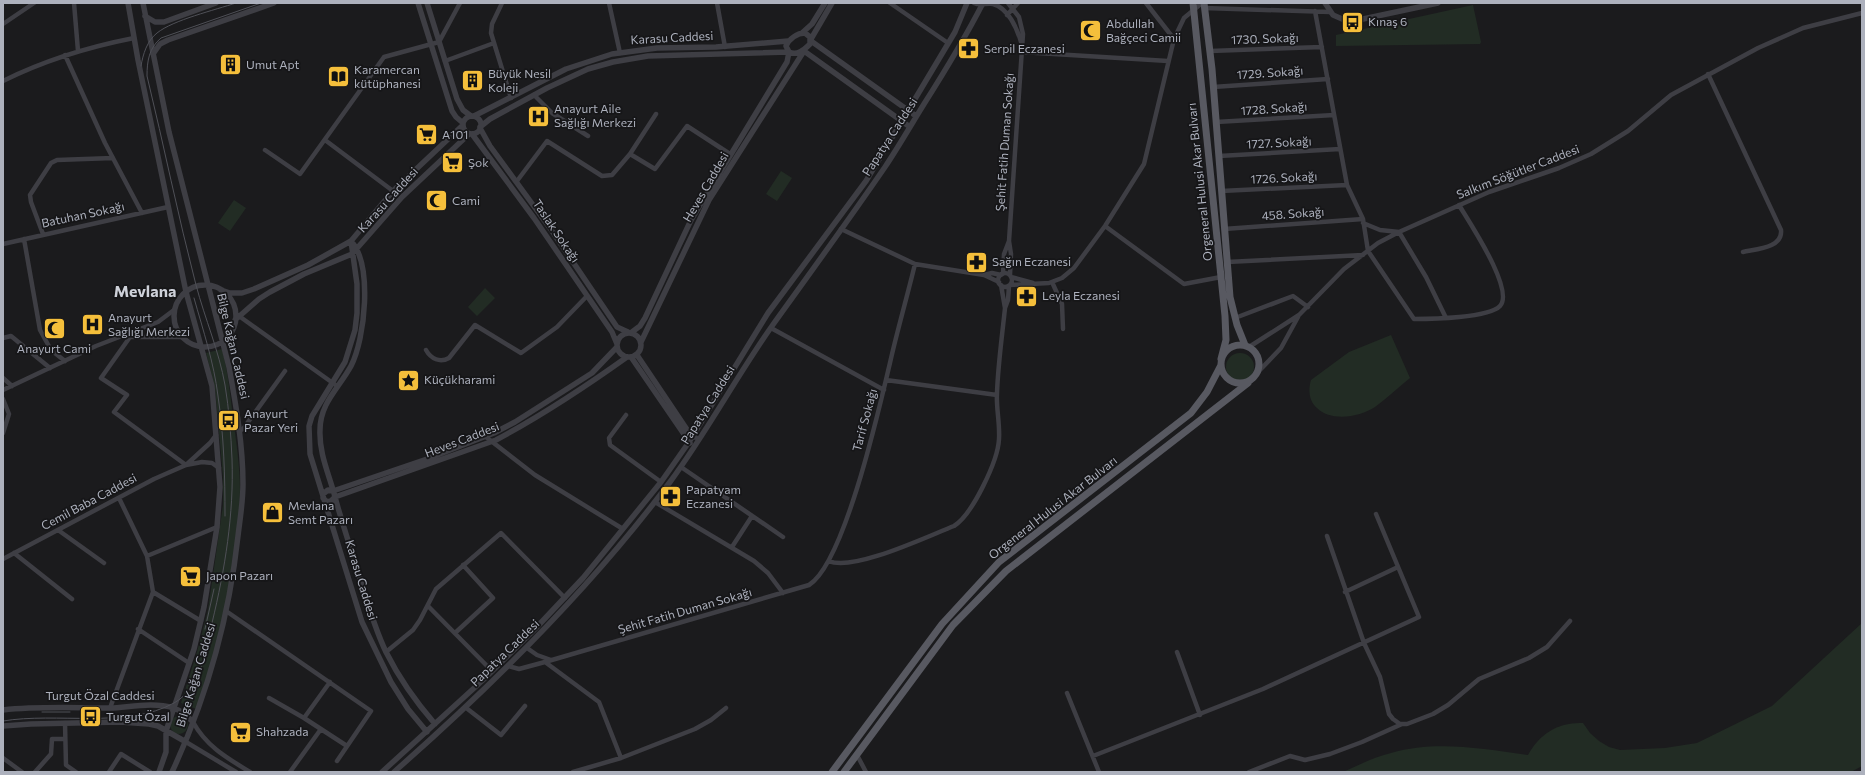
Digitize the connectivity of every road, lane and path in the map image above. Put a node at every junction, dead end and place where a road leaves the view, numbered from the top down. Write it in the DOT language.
graph roads {
  1 [pos="34,3"];
  2 [pos="74,3"];
  3 [pos="128,3"];
  4 [pos="143,3"];
  5 [pos="216,3"];
  6 [pos="274,3"];
  7 [pos="418,3"];
  8 [pos="428,3"];
  9 [pos="460,3"];
  10 [pos="502,3"];
  11 [pos="609,3"];
  12 [pos="717,3"];
  13 [pos="825,3"];
  14 [pos="832,3"];
  15 [pos="890,3"];
  16 [pos="967,3"];
  17 [pos="974,3"];
  18 [pos="1008,3"];
  19 [pos="1018,3"];
  20 [pos="1146,3"];
  21 [pos="1325,3"];
  22 [pos="1438,3"];
  23 [pos="983,4"];
  24 [pos="1204,5"];
  25 [pos="1194,6"];
  26 [pos="1014,9"];
  27 [pos="1315,11"];
  28 [pos="1330,12"];
  29 [pos="1862,13"];
  30 [pos="1008,15"];
  31 [pos="145,16"];
  32 [pos="3,24"];
  33 [pos="802,32"];
  34 [pos="134,38"];
  35 [pos="1174,39"];
  36 [pos="811,40"];
  37 [pos="788,41"];
  38 [pos="439,42"];
  39 [pos="494,43"];
  40 [pos="948,43"];
  41 [pos="431,44"];
  42 [pos="1022,44"];
  43 [pos="725,46"];
  44 [pos="1322,46"];
  45 [pos="804,50"];
  46 [pos="78,51"];
  47 [pos="1210,51"];
  48 [pos="789,52"];
  49 [pos="1021,52"];
  50 [pos="620,53"];
  51 [pos="154,54"];
  52 [pos="65,55"];
  53 [pos="445,61"];
  54 [pos="1168,61"];
  55 [pos="1708,74"];
  56 [pos="1328,79"];
  57 [pos="3,80"];
  58 [pos="1213,87"];
  59 [pos="534,95"];
  60 [pos="511,98"];
  61 [pos="908,111"];
  62 [pos="656,114"];
  63 [pos="1334,115"];
  64 [pos="472,116"];
  65 [pos="916,116"];
  66 [pos="902,121"];
  67 [pos="1216,122"];
  68 [pos="463,124"];
  69 [pos="910,127"];
  70 [pos="480,128"];
  71 [pos="471,134"];
  72 [pos="588,136"];
  73 [pos="324,140"];
  74 [pos="1340,149"];
  75 [pos="265,150"];
  76 [pos="630,154"];
  77 [pos="730,154"];
  78 [pos="1219,156"];
  79 [pos="113,158"];
  80 [pos="516,181"];
  81 [pos="1347,185"];
  82 [pos="393,191"];
  83 [pos="1221,191"];
  84 [pos="1459,205"];
  85 [pos="168,207"];
  86 [pos="142,213"];
  87 [pos="1363,221"];
  88 [pos="1105,226"];
  89 [pos="841,229"];
  90 [pos="1224,229"];
  91 [pos="1399,232"];
  92 [pos="43,234"];
  93 [pos="24,238"];
  94 [pos="351,241"];
  95 [pos="1009,241"];
  96 [pos="3,244"];
  97 [pos="358,249"];
  98 [pos="1368,251"];
  99 [pos="1743,252"];
  100 [pos="352,254"];
  101 [pos="1363,255"];
  102 [pos="1227,262"];
  103 [pos="916,264"];
  104 [pos="1002,274"];
  105 [pos="984,275"];
  106 [pos="1011,276"];
  107 [pos="1221,277"];
  108 [pos="1052,282"];
  109 [pos="1000,283"];
  110 [pos="1033,283"];
  111 [pos="1010,285"];
  112 [pos="208,286"];
  113 [pos="221,290"];
  114 [pos="186,292"];
  115 [pos="587,296"];
  116 [pos="1308,307"];
  117 [pos="1005,308"];
  118 [pos="174,310"];
  119 [pos="1299,315"];
  120 [pos="237,318"];
  121 [pos="1235,318"];
  122 [pos="1446,318"];
  123 [pos="770,328"];
  124 [pos="1063,329"];
  125 [pos="630,332"];
  126 [pos="122,337"];
  127 [pos="130,337"];
  128 [pos="181,337"];
  129 [pos="3,338"];
  130 [pos="222,342"];
  131 [pos="641,342"];
  132 [pos="617,345"];
  133 [pos="1247,346"];
  134 [pos="201,347"];
  135 [pos="426,350"];
  136 [pos="632,356"];
  137 [pos="65,361"];
  138 [pos="1221,362"];
  139 [pos="50,368"];
  140 [pos="285,371"];
  141 [pos="1259,371"];
  142 [pos="3,378"];
  143 [pos="886,380"];
  144 [pos="1248,382"];
  145 [pos="332,383"];
  146 [pos="12,386"];
  147 [pos="337,386"];
  148 [pos="3,390"];
  149 [pos="884,390"];
  150 [pos="997,395"];
  151 [pos="3,398"];
  152 [pos="626,415"];
  153 [pos="238,431"];
  154 [pos="3,433"];
  155 [pos="216,435"];
  156 [pos="486,437"];
  157 [pos="690,440"];
  158 [pos="492,442"];
  159 [pos="697,445"];
  160 [pos="186,465"];
  161 [pos="219,468"];
  162 [pos="681,468"];
  163 [pos="661,482"];
  164 [pos="334,494"];
  165 [pos="119,498"];
  166 [pos="323,498"];
  167 [pos="655,502"];
  168 [pos="1376,514"];
  169 [pos="752,516"];
  170 [pos="217,527"];
  171 [pos="623,528"];
  172 [pos="58,530"];
  173 [pos="1326,536"];
  174 [pos="783,537"];
  175 [pos="732,547"];
  176 [pos="14,553"];
  177 [pos="147,556"];
  178 [pos="3,559"];
  179 [pos="829,561"];
  180 [pos="104,563"];
  181 [pos="463,565"];
  182 [pos="1398,567"];
  183 [pos="820,575"];
  184 [pos="153,592"];
  185 [pos="1345,592"];
  186 [pos="783,593"];
  187 [pos="565,598"];
  188 [pos="72,599"];
  189 [pos="428,606"];
  190 [pos="226,611"];
  191 [pos="201,621"];
  192 [pos="1570,621"];
  193 [pos="138,629"];
  194 [pos="455,633"];
  195 [pos="522,643"];
  196 [pos="1364,643"];
  197 [pos="527,648"];
  198 [pos="386,652"];
  199 [pos="1177,652"];
  200 [pos="504,660"];
  201 [pos="553,660"];
  202 [pos="545,662"];
  203 [pos="190,663"];
  204 [pos="508,666"];
  205 [pos="492,672"];
  206 [pos="330,682"];
  207 [pos="1067,693"];
  208 [pos="269,698"];
  209 [pos="525,706"];
  210 [pos="465,707"];
  211 [pos="110,708"];
  212 [pos="174,708"];
  213 [pos="726,708"];
  214 [pos="3,710"];
  215 [pos="1200,715"];
  216 [pos="304,718"];
  217 [pos="193,722"];
  218 [pos="65,723"];
  219 [pos="435,724"];
  220 [pos="1402,724"];
  221 [pos="3,726"];
  222 [pos="321,729"];
  223 [pos="166,731"];
  224 [pos="427,732"];
  225 [pos="65,738"];
  226 [pos="186,742"];
  227 [pos="347,746"];
  228 [pos="857,755"];
  229 [pos="1093,756"];
  230 [pos="3,758"];
  231 [pos="621,758"];
  232 [pos="337,761"];
  233 [pos="22,772"];
  234 [pos="35,772"];
  235 [pos="76,772"];
  236 [pos="109,772"];
  237 [pos="150,772"];
  238 [pos="160,772"];
  239 [pos="172,772"];
  240 [pos="236,772"];
  241 [pos="250,772"];
  242 [pos="290,772"];
  243 [pos="382,772"];
  244 [pos="394,772"];
  245 [pos="573,772"];
  246 [pos="832,772"];
  247 [pos="844,772"];
  248 [pos="866,772"];
  249 [pos="1099,772"];
  250 [pos="1249,772"];
  1 -- 32 [label="street"];
  2 -- 46 [label="street"];
  3 -- 34 [label="street, Bilge Kağan Caddesi"];
  4 -- 31 [label="street, Bilge Kağan Caddesi"];
  5 -- 31 [label="street"];
  6 -- 51 [label="street"];
  7 -- 41 [label="street"];
  8 -- 38 [label="street"];
  9 -- 38 [label="street"];
  10 -- 39 [label="street"];
  11 -- 50 [label="street"];
  12 -- 43 [label="street"];
  13 -- 33 [label="street"];
  14 -- 36 [label="street"];
  15 -- 40 [label="street"];
  16 -- 40 [label="street, Papatya Caddesi"];
  17 -- 23 [label="street, Şehit Fatih Duman Sokağı"];
  18 -- 26 [label="street, Şehit Fatih Duman Sokağı"];
  19 -- 26 [label="street"];
  20 -- 35 [label="street"];
  21 -- 28 [label="street"];
  22 -- 28 [label="street"];
  23 -- 30 [label="street, Şehit Fatih Duman Sokağı"];
  23 -- 65 [label="street, Papatya Caddesi"];
  24 -- 25 [label="street"];
  24 -- 27 [label="street"];
  24 -- 47 [label="main road, Orgeneral Hulusi Akar Bulvarı"];
  25 -- 35 [label="street"];
  25 -- 107 [label="main road, Orgeneral Hulusi Akar Bulvarı"];
  26 -- 30 [label="street"];
  26 -- 42 [label="street, Şehit Fatih Duman Sokağı"];
  27 -- 28 [label="street"];
  27 -- 44 [label="street"];
  29 -- 55 [label="street, Salkım Söğütler Caddesi"];
  30 -- 42 [label="street, Şehit Fatih Duman Sokağı"];
  31 -- 51 [label="street, Bilge Kağan Caddesi"];
  33 -- 36 [label="street"];
  33 -- 37 [label="street"];
  34 -- 46 [label="street"];
  34 -- 85 [label="street, Bilge Kağan Caddesi"];
  35 -- 54 [label="street"];
  36 -- 45 [label="street"];
  36 -- 61 [label="street"];
  37 -- 43 [label="street, Karasu Caddesi"];
  37 -- 48 [label="street"];
  38 -- 41 [label="street"];
  38 -- 53 [label="street"];
  39 -- 53 [label="street"];
  39 -- 60 [label="street"];
  40 -- 61 [label="street, Papatya Caddesi"];
  41 -- 68 [label="street"];
  41 -- 73 [label="street"];
  42 -- 49 [label="street, Şehit Fatih Duman Sokağı"];
  43 -- 50 [label="street, Karasu Caddesi"];
  44 -- 47 [label="street, 1730. Sokağı"];
  44 -- 56 [label="street"];
  45 -- 48 [label="street"];
  45 -- 66 [label="street"];
  45 -- 131 [label="street, Heves Caddesi"];
  46 -- 52 [label="street"];
  47 -- 58 [label="main road, Orgeneral Hulusi Akar Bulvarı"];
  48 -- 59 [label="street, Karasu Caddesi"];
  48 -- 77 [label="street, Heves Caddesi"];
  49 -- 54 [label="street"];
  49 -- 95 [label="street, Şehit Fatih Duman Sokağı"];
  50 -- 60 [label="street, Karasu Caddesi"];
  51 -- 112 [label="street, Bilge Kağan Caddesi"];
  52 -- 57 [label="street"];
  52 -- 79 [label="street"];
  53 -- 64 [label="street"];
  54 -- 88 [label="street"];
  55 -- 84 [label="street, Salkım Söğütler Caddesi"];
  55 -- 99 [label="street"];
  56 -- 58 [label="street, 1729. Sokağı"];
  56 -- 63 [label="street"];
  58 -- 67 [label="main road, Orgeneral Hulusi Akar Bulvarı"];
  59 -- 70 [label="street, Karasu Caddesi"];
  59 -- 72 [label="street"];
  60 -- 64 [label="street, Karasu Caddesi"];
  61 -- 65 [label="street"];
  61 -- 66 [label="street, Papatya Caddesi"];
  62 -- 76 [label="street"];
  63 -- 67 [label="street, 1728. Sokağı"];
  63 -- 74 [label="street"];
  64 -- 68 [label="street"];
  64 -- 70 [label="street"];
  65 -- 69 [label="street, Papatya Caddesi"];
  66 -- 69 [label="street"];
  66 -- 157 [label="street, Papatya Caddesi"];
  67 -- 78 [label="main road, Orgeneral Hulusi Akar Bulvarı"];
  68 -- 71 [label="street"];
  68 -- 82 [label="street, Karasu Caddesi"];
  69 -- 89 [label="street, Papatya Caddesi"];
  70 -- 71 [label="street"];
  70 -- 80 [label="street, Taslak Sokağı"];
  71 -- 97 [label="street, Karasu Caddesi"];
  71 -- 115 [label="street, Taslak Sokağı"];
  73 -- 75 [label="street"];
  73 -- 82 [label="street"];
  74 -- 78 [label="street, 1727. Sokağı"];
  74 -- 81 [label="street"];
  76 -- 77 [label="street"];
  76 -- 80 [label="street"];
  77 -- 125 [label="street, Heves Caddesi"];
  78 -- 83 [label="main road, Orgeneral Hulusi Akar Bulvarı"];
  79 -- 86 [label="street"];
  79 -- 92 [label="street"];
  80 -- 125 [label="street, Taslak Sokağı"];
  81 -- 83 [label="street, 1726. Sokağı"];
  81 -- 87 [label="street"];
  82 -- 94 [label="street, Karasu Caddesi"];
  83 -- 90 [label="main road, Orgeneral Hulusi Akar Bulvarı"];
  84 -- 91 [label="street, Salkım Söğütler Caddesi"];
  84 -- 122 [label="street"];
  85 -- 86 [label="street, Batuhan Sokağı"];
  85 -- 114 [label="street, Bilge Kağan Caddesi"];
  86 -- 92 [label="street, Batuhan Sokağı"];
  87 -- 90 [label="street, 458. Sokağı"];
  87 -- 91 [label="street"];
  87 -- 98 [label="street"];
  88 -- 107 [label="street"];
  88 -- 108 [label="street"];
  89 -- 103 [label="street"];
  89 -- 123 [label="street, Papatya Caddesi"];
  90 -- 102 [label="main road, Orgeneral Hulusi Akar Bulvarı"];
  91 -- 98 [label="street, Salkım Söğütler Caddesi"];
  91 -- 122 [label="street"];
  92 -- 93 [label="street, Batuhan Sokağı"];
  93 -- 96 [label="street, Batuhan Sokağı"];
  93 -- 137 [label="street"];
  94 -- 97 [label="street, Karasu Caddesi"];
  94 -- 100 [label="street, Karasu Caddesi"];
  94 -- 113 [label="street"];
  95 -- 104 [label="street, Şehit Fatih Duman Sokağı"];
  95 -- 106 [label="street, Şehit Fatih Duman Sokağı"];
  97 -- 100 [label="street"];
  97 -- 147 [label="street, Karasu Caddesi"];
  98 -- 101 [label="street, Salkım Söğütler Caddesi"];
  98 -- 122 [label="street"];
  100 -- 120 [label="street"];
  100 -- 145 [label="street, Karasu Caddesi"];
  101 -- 102 [label="street"];
  101 -- 116 [label="street, Salkım Söğütler Caddesi"];
  102 -- 121 [label="main road, Orgeneral Hulusi Akar Bulvarı"];
  103 -- 105 [label="street"];
  103 -- 143 [label="street, Tarif Sokağı"];
  104 -- 105 [label="street"];
  104 -- 106 [label="street"];
  104 -- 109 [label="street, Şehit Fatih Duman Sokağı"];
  105 -- 109 [label="street"];
  106 -- 110 [label="street"];
  106 -- 111 [label="street, Şehit Fatih Duman Sokağı"];
  107 -- 138 [label="main road, Orgeneral Hulusi Akar Bulvarı"];
  108 -- 110 [label="street"];
  108 -- 124 [label="street"];
  109 -- 111 [label="street"];
  109 -- 117 [label="street"];
  110 -- 111 [label="street"];
  111 -- 117 [label="street, Şehit Fatih Duman Sokağı"];
  112 -- 113 [label="street"];
  112 -- 114 [label="street"];
  112 -- 130 [label="street, Bilge Kağan Caddesi"];
  113 -- 120 [label="street"];
  114 -- 118 [label="street"];
  114 -- 134 [label="street, Bilge Kağan Caddesi"];
  115 -- 132 [label="street, Taslak Sokağı"];
  115 -- 135 [label="street"];
  116 -- 119 [label="street, Salkım Söğütler Caddesi"];
  116 -- 121 [label="street"];
  117 -- 150 [label="street"];
  118 -- 126 [label="street"];
  118 -- 128 [label="street"];
  119 -- 133 [label="street, Salkım Söğütler Caddesi"];
  119 -- 141 [label="street, Salkım Söğütler Caddesi"];
  120 -- 130 [label="street"];
  120 -- 145 [label="street"];
  121 -- 133 [label="main road, Orgeneral Hulusi Akar Bulvarı"];
  123 -- 149 [label="street"];
  123 -- 159 [label="street, Papatya Caddesi"];
  125 -- 131 [label="street"];
  125 -- 132 [label="street"];
  126 -- 127 [label="street"];
  126 -- 137 [label="street"];
  127 -- 128 [label="street"];
  127 -- 160 [label="street"];
  128 -- 134 [label="street"];
  129 -- 139 [label="street"];
  130 -- 134 [label="street"];
  130 -- 153 [label="street, Bilge Kağan Caddesi"];
  131 -- 136 [label="street"];
  132 -- 136 [label="street"];
  132 -- 156 [label="street, Heves Caddesi"];
  133 -- 138 [label="main road"];
  133 -- 141 [label="main road"];
  134 -- 155 [label="street, Bilge Kağan Caddesi"];
  136 -- 157 [label="street"];
  136 -- 158 [label="street, Heves Caddesi"];
  137 -- 139 [label="street"];
  138 -- 144 [label="main road"];
  138 -- 246 [label="main road, Orgeneral Hulusi Akar Bulvarı"];
  139 -- 146 [label="street"];
  140 -- 153 [label="street"];
  141 -- 144 [label="main road"];
  142 -- 146 [label="street"];
  143 -- 149 [label="street, Tarif Sokağı"];
  143 -- 150 [label="street"];
  144 -- 228 [label="main road, Orgeneral Hulusi Akar Bulvarı"];
  145 -- 147 [label="street"];
  145 -- 166 [label="street, Karasu Caddesi"];
  146 -- 148 [label="street"];
  147 -- 164 [label="street, Karasu Caddesi"];
  149 -- 179 [label="street, Tarif Sokağı"];
  150 -- 179 [label="street"];
  151 -- 154 [label="street"];
  152 -- 163 [label="street"];
  153 -- 190 [label="street, Bilge Kağan Caddesi"];
  155 -- 160 [label="street, Cemil Baba Caddesi"];
  155 -- 161 [label="street, Bilge Kağan Caddesi"];
  156 -- 158 [label="street"];
  156 -- 164 [label="street, Heves Caddesi"];
  157 -- 159 [label="street"];
  157 -- 163 [label="street, Papatya Caddesi"];
  158 -- 164 [label="street, Heves Caddesi"];
  158 -- 171 [label="street"];
  159 -- 162 [label="street, Papatya Caddesi"];
  160 -- 161 [label="street, Cemil Baba Caddesi"];
  160 -- 165 [label="street, Cemil Baba Caddesi"];
  161 -- 170 [label="street, Bilge Kağan Caddesi"];
  162 -- 167 [label="street, Papatya Caddesi"];
  162 -- 169 [label="street"];
  163 -- 171 [label="street, Papatya Caddesi"];
  164 -- 166 [label="street"];
  164 -- 166 [label="street"];
  164 -- 198 [label="street, Karasu Caddesi"];
  165 -- 172 [label="street, Cemil Baba Caddesi"];
  165 -- 177 [label="street"];
  166 -- 224 [label="street, Karasu Caddesi"];
  167 -- 175 [label="street"];
  167 -- 197 [label="street, Papatya Caddesi"];
  168 -- 182 [label="street"];
  169 -- 174 [label="street"];
  169 -- 175 [label="street"];
  170 -- 177 [label="street"];
  170 -- 191 [label="street, Bilge Kağan Caddesi"];
  171 -- 187 [label="street, Papatya Caddesi"];
  172 -- 176 [label="street, Cemil Baba Caddesi"];
  172 -- 180 [label="street"];
  173 -- 185 [label="street"];
  175 -- 186 [label="street"];
  176 -- 178 [label="street, Cemil Baba Caddesi"];
  176 -- 188 [label="street"];
  177 -- 184 [label="street"];
  179 -- 183 [label="street, Tarif Sokağı"];
  181 -- 187 [label="street"];
  181 -- 189 [label="street"];
  181 -- 194 [label="street"];
  182 -- 185 [label="street"];
  182 -- 196 [label="street"];
  183 -- 186 [label="street, Şehit Fatih Duman Sokağı"];
  184 -- 191 [label="street"];
  184 -- 193 [label="street"];
  185 -- 196 [label="street"];
  186 -- 201 [label="street, Şehit Fatih Duman Sokağı"];
  187 -- 195 [label="street, Papatya Caddesi"];
  189 -- 194 [label="street"];
  189 -- 198 [label="street"];
  190 -- 206 [label="street"];
  190 -- 217 [label="street, Bilge Kağan Caddesi"];
  191 -- 203 [label="street, Bilge Kağan Caddesi"];
  192 -- 220 [label="street"];
  193 -- 203 [label="street"];
  193 -- 211 [label="street"];
  194 -- 205 [label="street"];
  195 -- 197 [label="street"];
  195 -- 200 [label="street, Papatya Caddesi"];
  196 -- 215 [label="street"];
  196 -- 220 [label="street"];
  197 -- 201 [label="street"];
  197 -- 204 [label="street, Papatya Caddesi"];
  198 -- 219 [label="street, Karasu Caddesi"];
  199 -- 215 [label="street"];
  200 -- 204 [label="street"];
  200 -- 205 [label="street, Papatya Caddesi"];
  201 -- 202 [label="street, Şehit Fatih Duman Sokağı"];
  202 -- 204 [label="street, Şehit Fatih Duman Sokağı"];
  202 -- 231 [label="street"];
  203 -- 212 [label="street, Bilge Kağan Caddesi"];
  204 -- 210 [label="street, Papatya Caddesi"];
  205 -- 219 [label="street, Papatya Caddesi"];
  206 -- 216 [label="street"];
  206 -- 227 [label="street"];
  207 -- 229 [label="street"];
  208 -- 216 [label="street"];
  209 -- 210 [label="street"];
  210 -- 244 [label="street, Papatya Caddesi"];
  211 -- 212 [label="street, Turgut Özal Caddesi"];
  211 -- 214 [label="street, Turgut Özal Caddesi"];
  212 -- 217 [label="street, Turgut Özal Caddesi"];
  212 -- 223 [label="street, Bilge Kağan Caddesi"];
  213 -- 231 [label="street"];
  215 -- 229 [label="street"];
  216 -- 222 [label="street"];
  217 -- 226 [label="street, Bilge Kağan Caddesi"];
  217 -- 241 [label="street"];
  218 -- 221 [label="street"];
  218 -- 223 [label="street"];
  218 -- 225 [label="street"];
  219 -- 224 [label="street, Papatya Caddesi"];
  220 -- 250 [label="street"];
  222 -- 227 [label="street"];
  222 -- 242 [label="street"];
  223 -- 226 [label="street"];
  223 -- 238 [label="street, Bilge Kağan Caddesi"];
  224 -- 243 [label="street, Papatya Caddesi"];
  225 -- 234 [label="street"];
  225 -- 235 [label="street"];
  226 -- 239 [label="street, Bilge Kağan Caddesi"];
  226 -- 240 [label="street"];
  227 -- 232 [label="street"];
  228 -- 247 [label="main road, Orgeneral Hulusi Akar Bulvarı"];
  228 -- 248 [label="street"];
  229 -- 249 [label="street"];
  230 -- 233 [label="street"];
  231 -- 245 [label="street"];
  236 -- 237 [label="street"];
}
